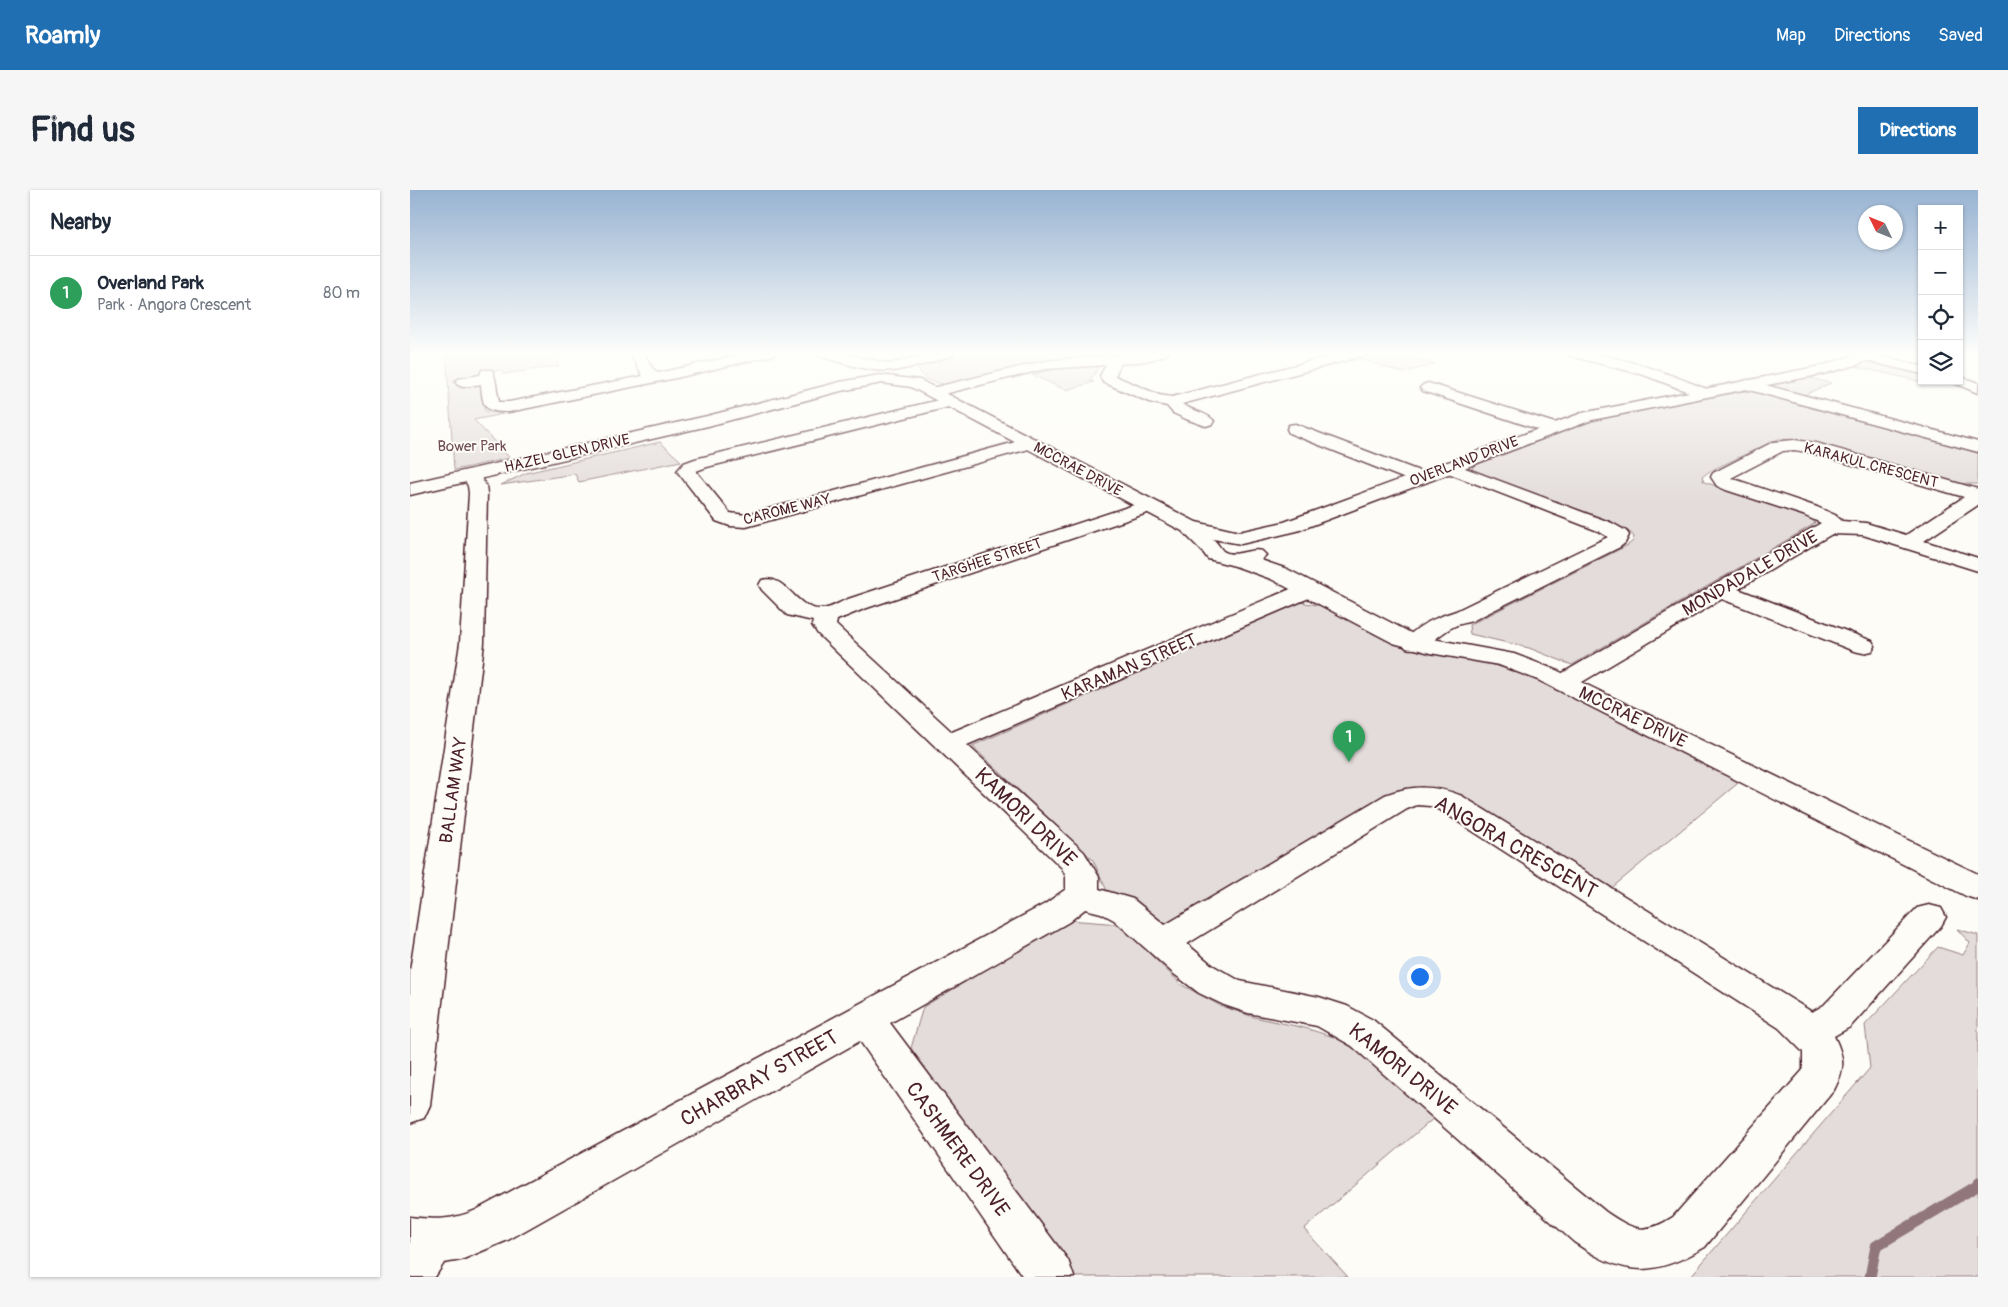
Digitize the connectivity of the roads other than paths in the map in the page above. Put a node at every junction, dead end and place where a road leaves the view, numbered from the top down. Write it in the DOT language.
graph roads {
  1 [pos="1172,402"];
  2 [pos="491,403"];
  3 [pos="529,403"];
  4 [pos="779,403"];
  5 [pos="948,403"];
  6 [pos="952,403"];
  7 [pos="1474,403"];
  8 [pos="1651,403"];
  9 [pos="1809,403"];
  10 [pos="1206,421"];
  11 [pos="1313,423"];
  12 [pos="1552,428"];
  13 [pos="1295,429"];
  14 [pos="1277,435"];
  15 [pos="1030,443"];
  16 [pos="1978,447"];
  17 [pos="1449,467"];
  18 [pos="471,475"];
  19 [pos="1420,478"];
  20 [pos="410,489"];
  21 [pos="1978,496"];
  22 [pos="1149,506"];
  23 [pos="1189,527"];
  24 [pos="1290,527"];
  25 [pos="1837,527"];
  26 [pos="1239,538"];
  27 [pos="1909,542"];
  28 [pos="1210,547"];
  29 [pos="1259,550"];
  30 [pos="1239,560"];
  31 [pos="1978,565"];
  32 [pos="1279,574"];
  33 [pos="770,585"];
  34 [pos="1308,590"];
  35 [pos="1720,590"];
  36 [pos="1464,616"];
  37 [pos="826,617"];
  38 [pos="1415,643"];
  39 [pos="1863,646"];
  40 [pos="1446,648"];
  41 [pos="1564,683"];
  42 [pos="949,743"];
  43 [pos="1978,888"];
  44 [pos="1079,896"];
  45 [pos="1929,917"];
  46 [pos="1162,943"];
  47 [pos="866,1020"];
  48 [pos="1810,1032"];
  49 [pos="410,1105"];
  50 [pos="417,1251"];
  51 [pos="1051,1277"];
  1 -- 10 [label="street"];
  2 -- 3 [label="street"];
  4 -- 18 [label="street, HAZEL GLEN DRIVE"];
  5 -- 15 [label="street, CAROME WAY"];
  6 -- 15 [label="street, MCCRAE DRIVE"];
  7 -- 12 [label="street"];
  8 -- 12 [label="street, OVERLAND DRIVE"];
  9 -- 16 [label="street"];
  11 -- 13 [label="street"];
  12 -- 17 [label="street, OVERLAND DRIVE"];
  13 -- 14 [label="street"];
  13 -- 19 [label="street"];
  15 -- 22 [label="street, MCCRAE DRIVE"];
  17 -- 19 [label="street, OVERLAND DRIVE"];
  17 -- 36 [label="street"];
  18 -- 20 [label="street, HAZEL GLEN DRIVE"];
  18 -- 49 [label="street, BALLAM WAY"];
  19 -- 24 [label="street, OVERLAND DRIVE"];
  21 -- 25 [label="street, KARAKUL CRESCENT"];
  21 -- 27 [label="street"];
  22 -- 23 [label="street, MCCRAE DRIVE"];
  22 -- 37 [label="street, TARGHEE STREET"];
  23 -- 26 [label="street, MCCRAE DRIVE"];
  23 -- 28 [label="street, MCCRAE DRIVE"];
  24 -- 26 [label="street, OVERLAND DRIVE"];
  24 -- 29 [label="street, OVERLAND DRIVE"];
  25 -- 27 [label="street, MONDADALE DRIVE"];
  25 -- 35 [label="street, MONDADALE DRIVE"];
  26 -- 28 [label="street, OVERLAND DRIVE"];
  26 -- 29 [label="street, MCCRAE DRIVE"];
  27 -- 31 [label="street, MONDADALE DRIVE"];
  28 -- 30 [label="street, MCCRAE DRIVE"];
  29 -- 30 [label="street, OVERLAND DRIVE"];
  29 -- 32 [label="street, MCCRAE DRIVE"];
  30 -- 32 [label="street, MCCRAE DRIVE"];
  32 -- 34 [label="street, MCCRAE DRIVE"];
  33 -- 37 [label="street"];
  34 -- 38 [label="street, MCCRAE DRIVE"];
  34 -- 42 [label="street, KARAMAN STREET"];
  35 -- 39 [label="street"];
  35 -- 41 [label="street, MONDADALE DRIVE"];
  36 -- 38 [label="street"];
  36 -- 40 [label="street"];
  37 -- 42 [label="street, KAMORI DRIVE"];
  38 -- 40 [label="street, MCCRAE DRIVE"];
  40 -- 41 [label="street, MCCRAE DRIVE"];
  41 -- 43 [label="street, MCCRAE DRIVE"];
  42 -- 44 [label="street, KAMORI DRIVE"];
  44 -- 46 [label="street, KAMORI DRIVE"];
  44 -- 47 [label="street, CHARBRAY STREET"];
  45 -- 48 [label="street"];
  46 -- 48 [label="street, ANGORA CRESCENT"];
  46 -- 48 [label="street, KAMORI DRIVE"];
  47 -- 50 [label="street, CHARBRAY STREET"];
  47 -- 51 [label="street, CASHMERE DRIVE"];
}
